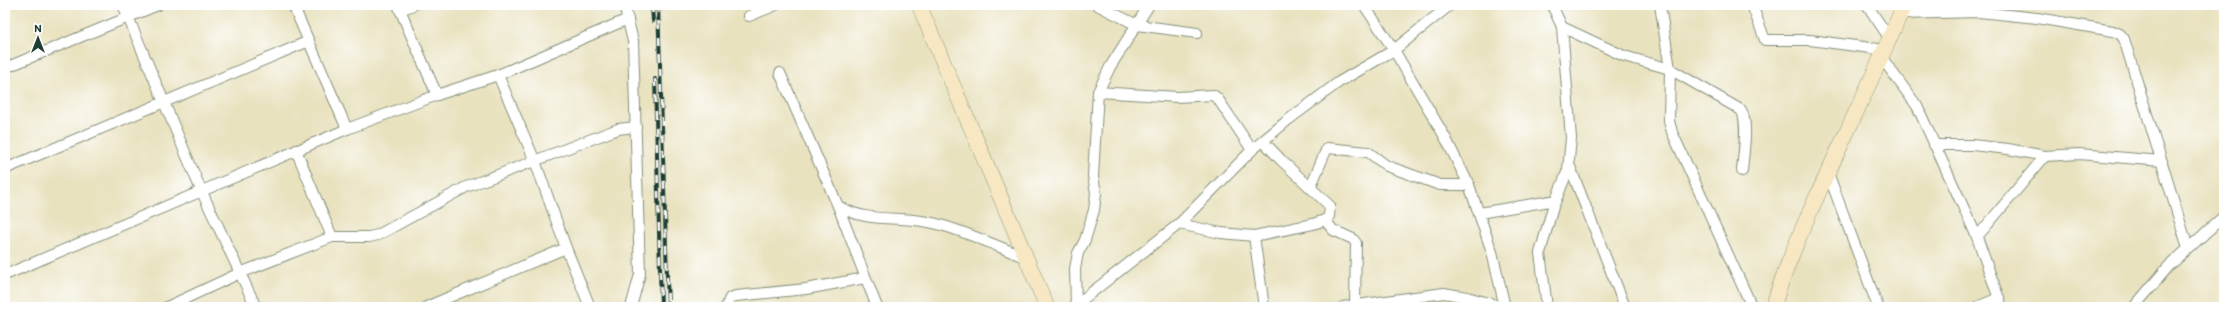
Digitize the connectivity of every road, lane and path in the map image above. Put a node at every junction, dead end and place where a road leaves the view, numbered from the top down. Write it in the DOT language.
graph roads {
  1 [pos="123,5"];
  2 [pos="158,5"];
  3 [pos="293,5"];
  4 [pos="413,5"];
  5 [pos="624,5"];
  6 [pos="776,5"];
  7 [pos="919,5"];
  8 [pos="1097,5"];
  9 [pos="1149,5"];
  10 [pos="1364,5"];
  11 [pos="1450,5"];
  12 [pos="1552,5"];
  13 [pos="1660,5"];
  14 [pos="1752,5"];
  15 [pos="1867,5"];
  16 [pos="399,8"];
  17 [pos="1902,10"];
  18 [pos="749,16"];
  19 [pos="128,18"];
  20 [pos="628,19"];
  21 [pos="1137,25"];
  22 [pos="1562,27"];
  23 [pos="1197,33"];
  24 [pos="308,41"];
  25 [pos="1886,49"];
  26 [pos="1394,50"];
  27 [pos="5,68"];
  28 [pos="1670,68"];
  29 [pos="780,73"];
  30 [pos="498,75"];
  31 [pos="1098,92"];
  32 [pos="437,95"];
  33 [pos="165,103"];
  34 [pos="636,127"];
  35 [pos="347,129"];
  36 [pos="1263,141"];
  37 [pos="1934,145"];
  38 [pos="296,150"];
  39 [pos="1252,150"];
  40 [pos="2045,156"];
  41 [pos="535,161"];
  42 [pos="2162,161"];
  43 [pos="1569,164"];
  44 [pos="5,169"];
  45 [pos="1742,171"];
  46 [pos="1828,173"];
  47 [pos="1469,185"];
  48 [pos="1310,188"];
  49 [pos="201,190"];
  50 [pos="1556,200"];
  51 [pos="838,206"];
  52 [pos="1479,213"];
  53 [pos="2224,216"];
  54 [pos="1325,220"];
  55 [pos="1179,224"];
  56 [pos="1254,236"];
  57 [pos="332,237"];
  58 [pos="1977,237"];
  59 [pos="566,248"];
  60 [pos="2188,248"];
  61 [pos="1027,258"];
  62 [pos="240,274"];
  63 [pos="5,275"];
  64 [pos="865,278"];
  65 [pos="1414,302"];
  66 [pos="2000,303"];
  67 [pos="1355,304"];
  68 [pos="1075,306"];
  69 [pos="167,307"];
  70 [pos="256,307"];
  71 [pos="426,307"];
  72 [pos="590,307"];
  73 [pos="631,307"];
  74 [pos="726,307"];
  75 [pos="877,307"];
  76 [pos="1047,307"];
  77 [pos="1264,307"];
  78 [pos="1343,307"];
  79 [pos="1504,307"];
  80 [pos="1547,307"];
  81 [pos="1625,307"];
  82 [pos="1752,307"];
  83 [pos="1773,307"];
  84 [pos="1878,307"];
  85 [pos="1977,307"];
  86 [pos="2134,307"];
  1 -- 19 [label="street"];
  2 -- 19 [label="street"];
  3 -- 24 [label="street"];
  4 -- 16 [label="street"];
  5 -- 20 [label="street"];
  6 -- 18 [label="street"];
  7 -- 61 [label="street"];
  8 -- 21 [label="street"];
  9 -- 21 [label="street"];
  10 -- 26 [label="street"];
  11 -- 26 [label="street"];
  12 -- 22 [label="street"];
  13 -- 28 [label="street"];
  14 -- 25 [label="street"];
  15 -- 25 [label="street"];
  16 -- 32 [label="street"];
  17 -- 25 [label="street"];
  17 -- 42 [label="street"];
  19 -- 27 [label="street"];
  19 -- 33 [label="street"];
  20 -- 30 [label="street"];
  20 -- 34 [label="street"];
  21 -- 23 [label="street"];
  21 -- 31 [label="street"];
  22 -- 28 [label="street"];
  22 -- 43 [label="street"];
  24 -- 33 [label="street"];
  24 -- 35 [label="street"];
  25 -- 37 [label="street"];
  25 -- 46 [label="street"];
  26 -- 36 [label="street"];
  26 -- 47 [label="street"];
  28 -- 45 [label="street"];
  28 -- 82 [label="street"];
  29 -- 51 [label="street"];
  30 -- 32 [label="street"];
  30 -- 41 [label="street"];
  31 -- 39 [label="street"];
  31 -- 68 [label="street"];
  32 -- 35 [label="street"];
  33 -- 44 [label="street"];
  33 -- 49 [label="street"];
  34 -- 41 [label="street"];
  34 -- 73 [label="street"];
  35 -- 38 [label="street"];
  36 -- 39 [label="street"];
  36 -- 48 [label="street"];
  37 -- 40 [label="street"];
  37 -- 58 [label="street"];
  38 -- 49 [label="street"];
  38 -- 57 [label="street"];
  39 -- 55 [label="street"];
  40 -- 42 [label="street"];
  40 -- 58 [label="street"];
  41 -- 57 [label="street"];
  41 -- 59 [label="street"];
  42 -- 60 [label="street"];
  43 -- 50 [label="street"];
  43 -- 81 [label="street"];
  46 -- 83 [label="street"];
  46 -- 84 [label="street"];
  47 -- 48 [label="street"];
  47 -- 52 [label="street"];
  48 -- 54 [label="street"];
  49 -- 62 [label="street"];
  49 -- 63 [label="street"];
  50 -- 52 [label="street"];
  50 -- 80 [label="street"];
  51 -- 61 [label="street"];
  51 -- 64 [label="street"];
  52 -- 79 [label="street"];
  53 -- 60 [label="street"];
  54 -- 56 [label="street"];
  54 -- 67 [label="street"];
  55 -- 56 [label="street"];
  55 -- 68 [label="street"];
  56 -- 77 [label="street"];
  57 -- 62 [label="street"];
  58 -- 66 [label="street"];
  59 -- 71 [label="street"];
  59 -- 72 [label="street"];
  60 -- 86 [label="street"];
  61 -- 76 [label="street"];
  62 -- 69 [label="street"];
  62 -- 70 [label="street"];
  64 -- 74 [label="street"];
  64 -- 75 [label="street"];
  65 -- 67 [label="street"];
  65 -- 79 [label="street"];
  66 -- 85 [label="street"];
  67 -- 78 [label="street"];
}
